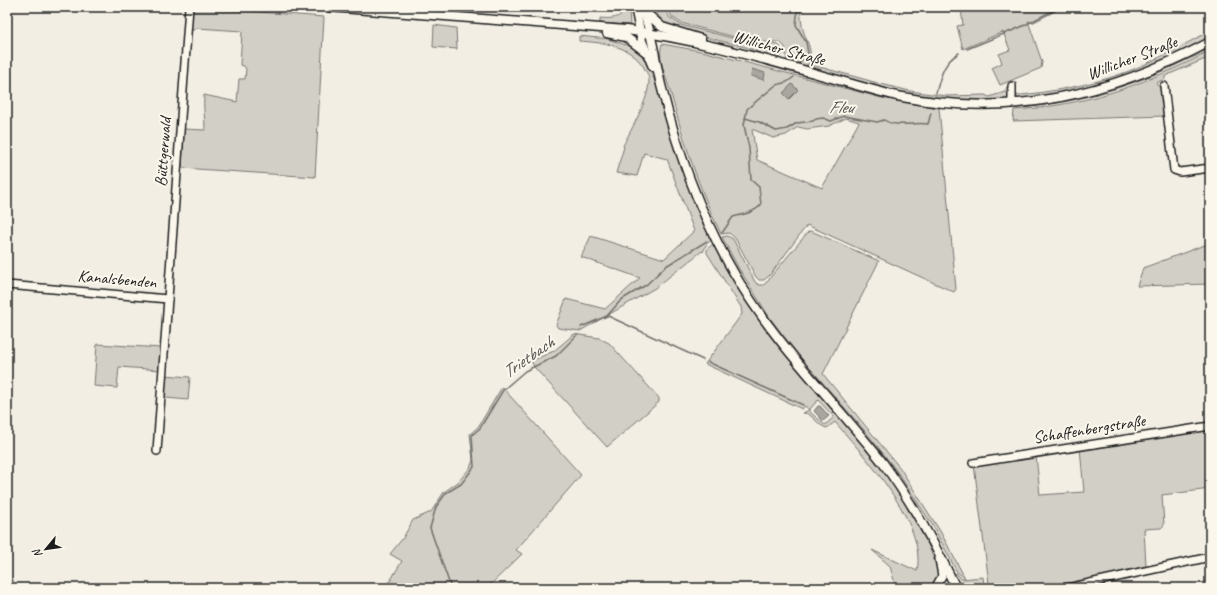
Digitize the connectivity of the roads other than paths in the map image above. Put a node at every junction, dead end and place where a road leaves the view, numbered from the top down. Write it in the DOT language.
graph roads {
  1 [pos="189,7"];
  2 [pos="329,7"];
  3 [pos="639,8"];
  4 [pos="581,27"];
  5 [pos="644,32"];
  6 [pos="1210,42"];
  7 [pos="712,45"];
  8 [pos="1210,46"];
  9 [pos="1197,49"];
  10 [pos="647,54"];
  11 [pos="661,86"];
  12 [pos="1012,86"];
  13 [pos="1164,86"];
  14 [pos="1012,103"];
  15 [pos="1210,168"];
  16 [pos="7,286"];
  17 [pos="168,298"];
  18 [pos="1210,426"];
  19 [pos="157,450"];
  20 [pos="973,463"];
  21 [pos="934,543"];
  22 [pos="1210,557"];
  23 [pos="935,588"];
  24 [pos="956,588"];
  25 [pos="1067,588"];
  1 -- 17 [label="street, Büttgerwald"];
  2 -- 4 [label="main road, Willicher Straße"];
  3 -- 5 [label="main road"];
  3 -- 7 [label="main road"];
  4 -- 5 [label="main road, Willicher Straße"];
  4 -- 10 [label="main road"];
  5 -- 7 [label="main road, Willicher Straße"];
  5 -- 10 [label="main road"];
  5 -- 11 [label="main road"];
  6 -- 9 [label="main road, Willicher Straße"];
  7 -- 14 [label="main road, Willicher Straße"];
  8 -- 9 [label="street"];
  9 -- 14 [label="main road, Willicher Straße"];
  10 -- 11 [label="main road"];
  11 -- 21 [label="main road"];
  12 -- 14 [label="street"];
  13 -- 15 [label="street"];
  16 -- 17 [label="street, Kanalsbenden"];
  17 -- 19 [label="street, Kanalsbenden"];
  18 -- 20 [label="street, Schaffenbergstraße"];
  21 -- 23 [label="street"];
  21 -- 24 [label="main road"];
  22 -- 25 [label="street"];
}
